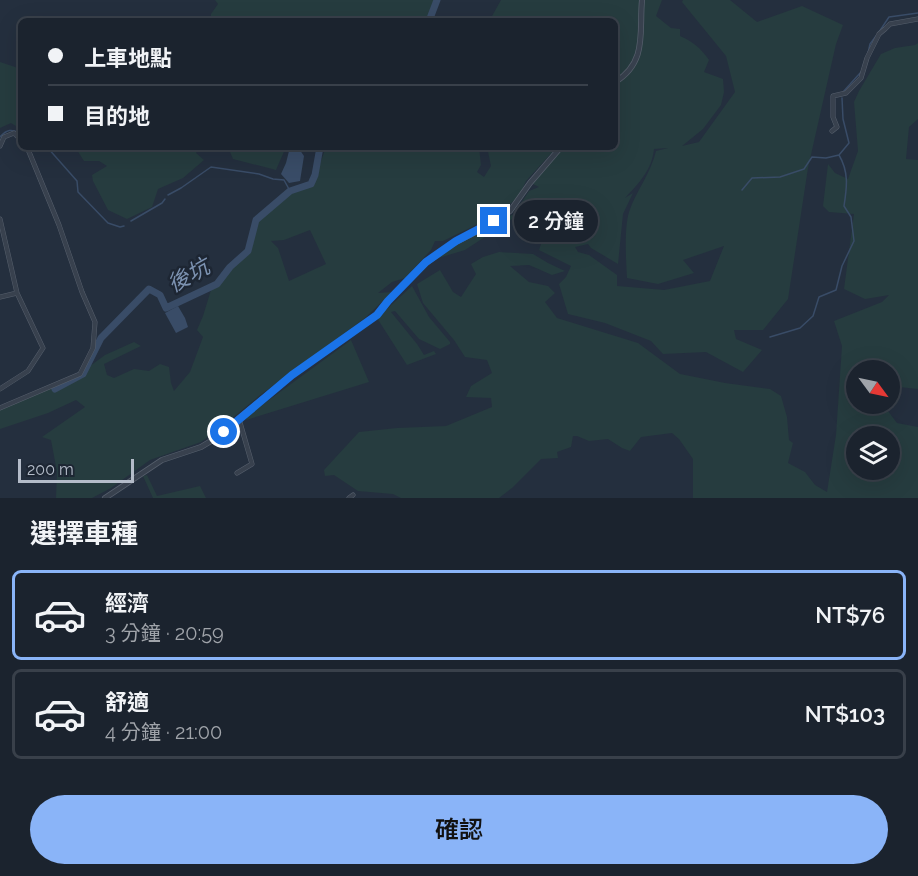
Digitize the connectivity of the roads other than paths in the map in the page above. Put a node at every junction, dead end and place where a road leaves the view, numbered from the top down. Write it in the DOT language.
graph roads {
  1 [pos="642,0"];
  2 [pos="918,19"];
  3 [pos="618,80"];
  4 [pos="832,131"];
  5 [pos="18,137"];
  6 [pos="0,146"];
  7 [pos="28,150"];
  8 [pos="558,150"];
  9 [pos="0,219"];
  10 [pos="17,293"];
  11 [pos="0,297"];
  12 [pos="0,389"];
  13 [pos="0,408"];
  14 [pos="239,419"];
  15 [pos="237,472"];
  16 [pos="105,498"];
  1 -- 3 [label="street"];
  2 -- 4 [label="street"];
  5 -- 6 [label="street"];
  7 -- 13 [label="street"];
  8 -- 14 [label="street"];
  9 -- 10 [label="street"];
  10 -- 11 [label="street"];
  10 -- 12 [label="street"];
  14 -- 15 [label="street"];
  14 -- 16 [label="street"];
}
